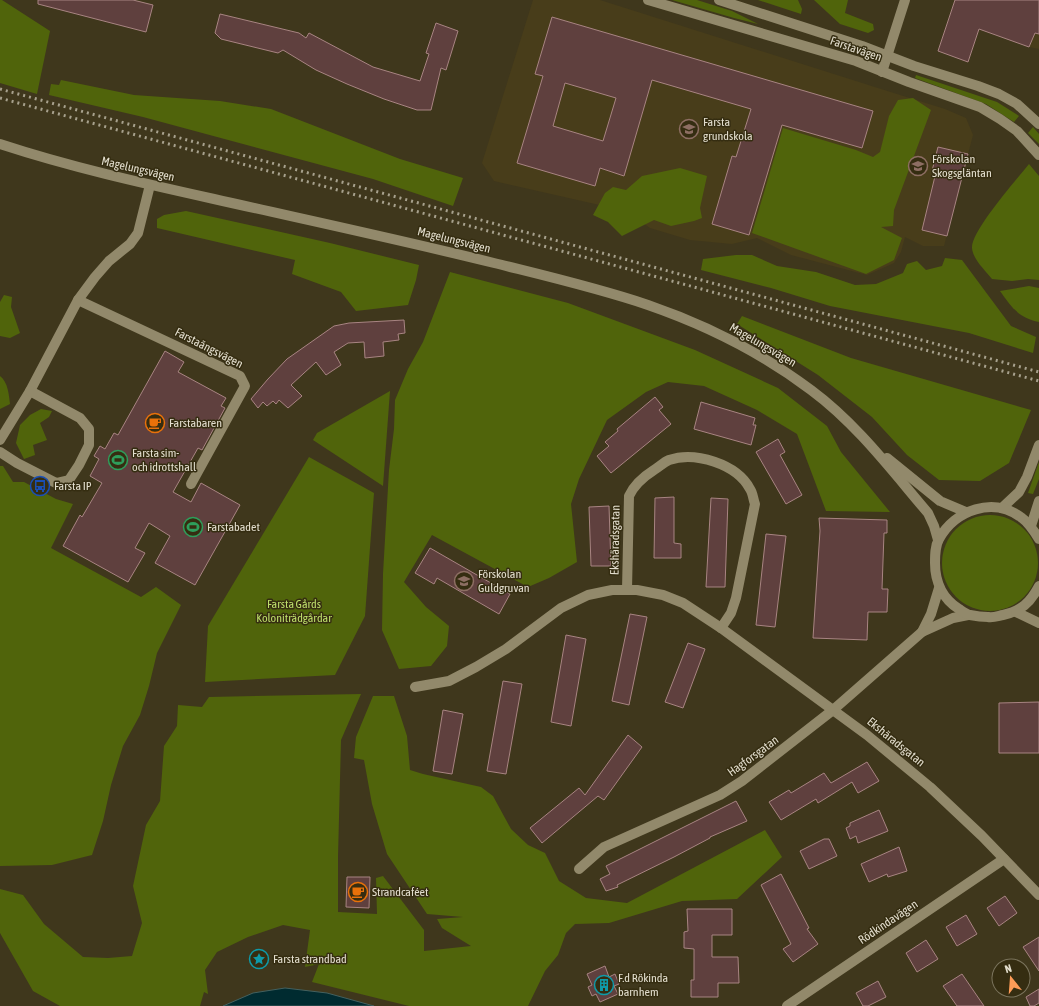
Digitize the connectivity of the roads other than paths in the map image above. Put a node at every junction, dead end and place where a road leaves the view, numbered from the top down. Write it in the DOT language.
graph roads {
  1 [pos="648,0"];
  2 [pos="719,0"];
  3 [pos="905,0"];
  4 [pos="887,56"];
  5 [pos="882,72"];
  6 [pos="1039,124"];
  7 [pos="0,144"];
  8 [pos="1039,155"];
  9 [pos="150,185"];
  10 [pos="78,300"];
  11 [pos="30,390"];
  12 [pos="0,440"];
  13 [pos="867,442"];
  14 [pos="1039,445"];
  15 [pos="0,452"];
  16 [pos="191,484"];
  17 [pos="1039,501"];
  18 [pos="1002,508"];
  19 [pos="966,512"];
  20 [pos="1031,526"];
  21 [pos="1039,539"];
  22 [pos="938,540"];
  23 [pos="1039,586"];
  24 [pos="939,588"];
  25 [pos="627,590"];
  26 [pos="1016,612"];
  27 [pos="968,615"];
  28 [pos="1039,623"];
  29 [pos="720,628"];
  30 [pos="922,632"];
  31 [pos="415,687"];
  32 [pos="833,710"];
  33 [pos="1004,859"];
  34 [pos="579,869"];
  35 [pos="1039,895"];
  36 [pos="787,1006"];
  1 -- 5 [label="street, Farstavägen"];
  2 -- 4 [label="street, Farstavägen"];
  3 -- 4 [label="street"];
  4 -- 5 [label="street"];
  4 -- 6 [label="street, Farstavägen"];
  5 -- 8 [label="street, Farstavägen"];
  7 -- 9 [label="street, Magelungsvägen"];
  9 -- 10 [label="street"];
  9 -- 13 [label="street, Magelungsvägen"];
  10 -- 11 [label="street"];
  10 -- 16 [label="street, Farstaängsvägen"];
  11 -- 12 [label="street"];
  11 -- 15 [label="street"];
  13 -- 19 [label="street, Magelungsvägen"];
  13 -- 22 [label="street, Magelungsvägen"];
  14 -- 18 [label="street"];
  17 -- 20 [label="street"];
  18 -- 19 [label="street"];
  18 -- 20 [label="street"];
  19 -- 22 [label="street"];
  20 -- 21 [label="street"];
  22 -- 24 [label="street"];
  23 -- 26 [label="street"];
  24 -- 27 [label="street"];
  24 -- 30 [label="street, Hagforsgatan"];
  25 -- 29 [label="street, Ekshäradsgatan"];
  25 -- 29 [label="street, Ekshäradsgatan"];
  25 -- 31 [label="street, Ekshäradsgatan"];
  26 -- 27 [label="street"];
  26 -- 28 [label="street"];
  27 -- 30 [label="street, Hagforsgatan"];
  29 -- 32 [label="street, Ekshäradsgatan"];
  30 -- 32 [label="street, Hagforsgatan"];
  32 -- 33 [label="street, Ekshäradsgatan"];
  32 -- 34 [label="street, Hagforsgatan"];
  33 -- 35 [label="street, Ekshäradsgatan"];
  33 -- 36 [label="street, Rödkindavägen"];
}
